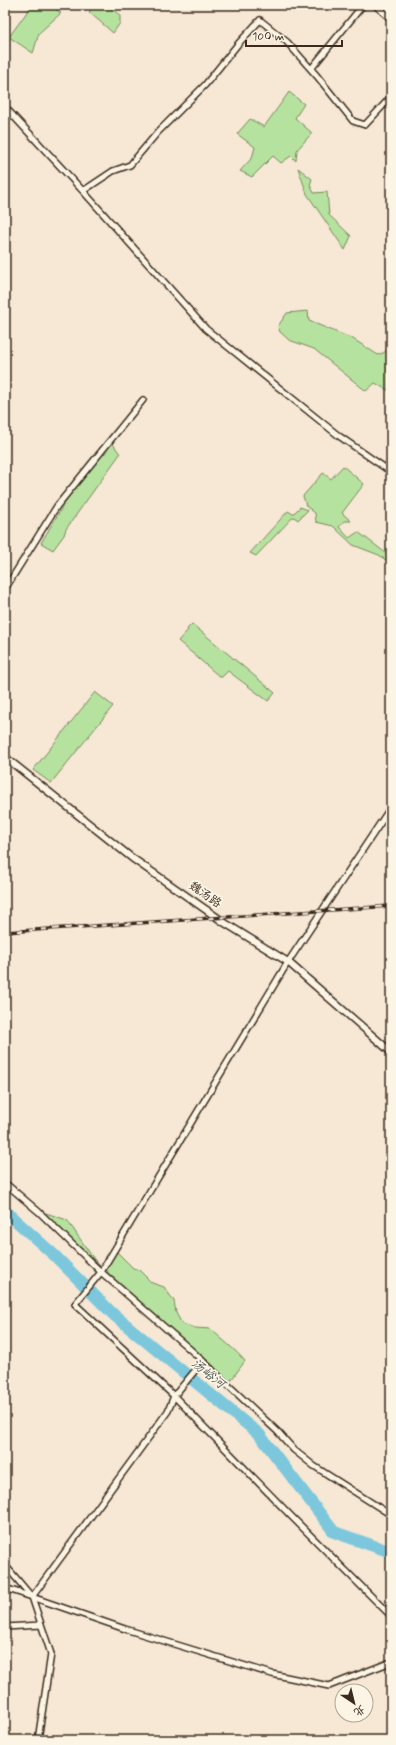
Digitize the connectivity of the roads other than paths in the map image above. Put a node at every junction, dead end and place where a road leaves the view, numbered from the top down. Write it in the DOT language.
graph roads {
  1 [pos="363,5"];
  2 [pos="375,5"];
  3 [pos="391,18"];
  4 [pos="311,69"];
  5 [pos="391,97"];
  6 [pos="5,107"];
  7 [pos="83,191"];
  8 [pos="143,400"];
  9 [pos="391,472"];
  10 [pos="5,589"];
  11 [pos="5,757"];
  12 [pos="391,807"];
  13 [pos="288,962"];
  14 [pos="391,1052"];
  15 [pos="5,1183"];
  16 [pos="101,1272"];
  17 [pos="203,1361"];
  18 [pos="174,1396"];
  19 [pos="391,1515"];
  20 [pos="5,1565"];
  21 [pos="5,1588"];
  22 [pos="32,1597"];
  23 [pos="391,1616"];
  24 [pos="41,1625"];
  25 [pos="5,1627"];
  26 [pos="391,1662"];
  27 [pos="38,1740"];
  1 -- 4 [label="street"];
  2 -- 3 [label="street"];
  4 -- 5 [label="street"];
  4 -- 7 [label="street"];
  6 -- 7 [label="street"];
  7 -- 9 [label="street"];
  8 -- 10 [label="street"];
  11 -- 13 [label="street, 魏汤路"];
  12 -- 13 [label="street"];
  13 -- 14 [label="street, 魏汤路"];
  13 -- 16 [label="street"];
  15 -- 16 [label="street"];
  16 -- 17 [label="street"];
  16 -- 18 [label="street"];
  17 -- 18 [label="street"];
  17 -- 19 [label="street"];
  18 -- 22 [label="street"];
  18 -- 23 [label="street"];
  20 -- 22 [label="street"];
  21 -- 22 [label="street"];
  22 -- 24 [label="street"];
  22 -- 26 [label="street"];
  24 -- 25 [label="street"];
  24 -- 27 [label="street"];
}
